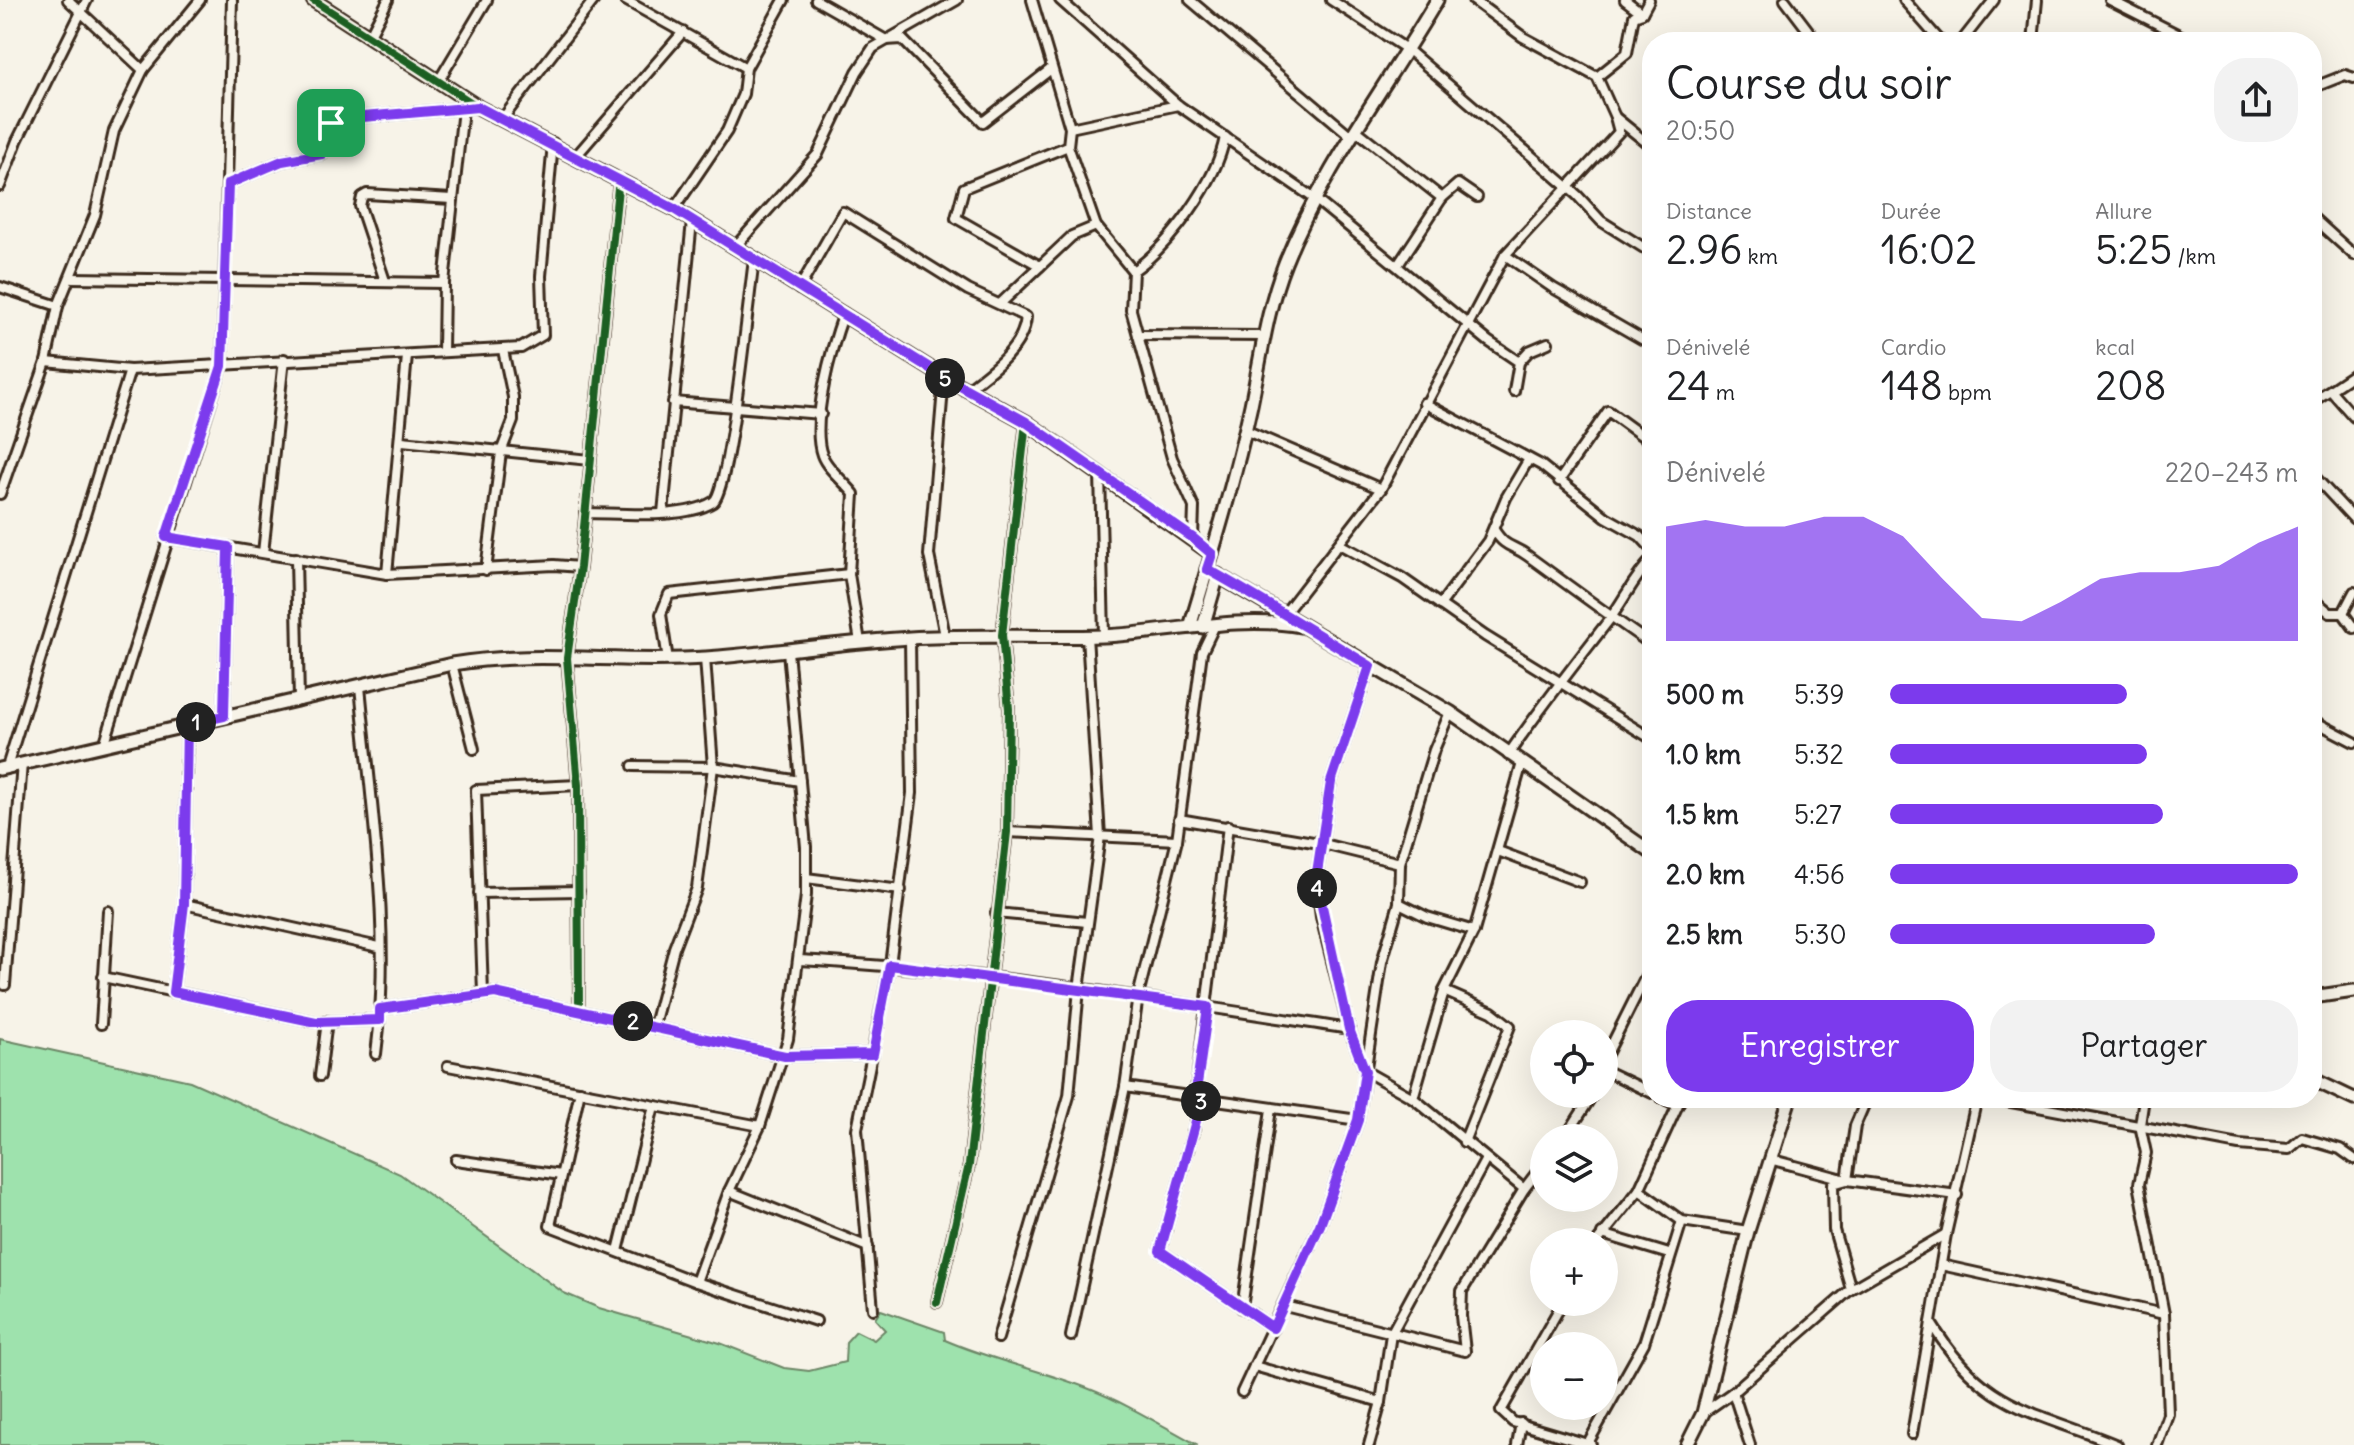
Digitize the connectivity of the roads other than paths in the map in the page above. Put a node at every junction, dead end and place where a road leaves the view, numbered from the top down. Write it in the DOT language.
graph roads {
  1 [pos="68,0"];
  2 [pos="87,0"];
  3 [pos="200,0"];
  4 [pos="232,0"];
  5 [pos="313,0"];
  6 [pos="388,0"];
  7 [pos="487,0"];
  8 [pos="594,0"];
  9 [pos="625,0"];
  10 [pos="784,0"];
  11 [pos="816,0"];
  12 [pos="957,0"];
  13 [pos="1032,0"];
  14 [pos="1060,0"];
  15 [pos="1190,0"];
  16 [pos="1331,0"];
  17 [pos="1437,0"];
  18 [pos="1473,0"];
  19 [pos="1625,0"];
  20 [pos="1649,0"];
  21 [pos="1785,0"];
  22 [pos="1904,0"];
  23 [pos="1994,0"];
  24 [pos="2037,0"];
  25 [pos="2110,0"];
  26 [pos="79,11"];
  27 [pos="1642,13"];
  28 [pos="683,32"];
  29 [pos="1809,32"];
  30 [pos="1932,32"];
  31 [pos="1969,32"];
  32 [pos="2034,32"];
  33 [pos="2173,32"];
  34 [pos="370,35"];
  35 [pos="886,40"];
  36 [pos="1408,50"];
  37 [pos="746,68"];
  38 [pos="1051,69"];
  39 [pos="143,70"];
  40 [pos="1597,77"];
  41 [pos="2354,78"];
  42 [pos="438,82"];
  43 [pos="2322,84"];
  44 [pos="1178,105"];
  45 [pos="478,107"];
  46 [pos="463,109"];
  47 [pos="1615,117"];
  48 [pos="503,118"];
  49 [pos="1070,128"];
  50 [pos="1354,133"];
  51 [pos="1225,137"];
  52 [pos="1642,139"];
  53 [pos="553,143"];
  54 [pos="1068,146"];
  55 [pos="577,155"];
  56 [pos="3,172"];
  57 [pos="619,178"];
  58 [pos="228,184"];
  59 [pos="0,186"];
  60 [pos="1566,186"];
  61 [pos="1477,197"];
  62 [pos="1442,198"];
  63 [pos="452,199"];
  64 [pos="1315,199"];
  65 [pos="674,209"];
  66 [pos="692,221"];
  67 [pos="1096,226"];
  68 [pos="2322,226"];
  69 [pos="1642,247"];
  70 [pos="734,248"];
  71 [pos="1505,255"];
  72 [pos="2354,255"];
  73 [pos="754,260"];
  74 [pos="1398,265"];
  75 [pos="1040,266"];
  76 [pos="1133,271"];
  77 [pos="71,278"];
  78 [pos="226,280"];
  79 [pos="385,281"];
  80 [pos="444,283"];
  81 [pos="0,287"];
  82 [pos="799,289"];
  83 [pos="1001,303"];
  84 [pos="58,306"];
  85 [pos="844,313"];
  86 [pos="1470,325"];
  87 [pos="1138,335"];
  88 [pos="1263,336"];
  89 [pos="1642,339"];
  90 [pos="1548,343"];
  91 [pos="503,350"];
  92 [pos="443,352"];
  93 [pos="407,356"];
  94 [pos="284,359"];
  95 [pos="46,362"];
  96 [pos="1519,362"];
  97 [pos="222,366"];
  98 [pos="130,370"];
  99 [pos="2354,374"];
  100 [pos="944,377"];
  101 [pos="966,390"];
  102 [pos="1514,391"];
  103 [pos="2332,392"];
  104 [pos="2322,397"];
  105 [pos="673,402"];
  106 [pos="1424,403"];
  107 [pos="735,407"];
  108 [pos="821,414"];
  109 [pos="2354,417"];
  110 [pos="1026,422"];
  111 [pos="1245,430"];
  112 [pos="1642,436"];
  113 [pos="402,441"];
  114 [pos="501,452"];
  115 [pos="1529,459"];
  116 [pos="590,460"];
  117 [pos="1100,472"];
  118 [pos="1559,481"];
  119 [pos="2322,485"];
  120 [pos="1381,489"];
  121 [pos="0,494"];
  122 [pos="585,513"];
  123 [pos="663,513"];
  124 [pos="2354,519"];
  125 [pos="1494,530"];
  126 [pos="166,537"];
  127 [pos="1193,538"];
  128 [pos="1642,538"];
  129 [pos="1341,545"];
  130 [pos="228,547"];
  131 [pos="263,553"];
  132 [pos="1212,554"];
  133 [pos="296,558"];
  134 [pos="580,567"];
  135 [pos="1642,569"];
  136 [pos="486,570"];
  137 [pos="1213,572"];
  138 [pos="387,574"];
  139 [pos="849,574"];
  140 [pos="2354,592"];
  141 [pos="1440,605"];
  142 [pos="2322,606"];
  143 [pos="1285,613"];
  144 [pos="2343,613"];
  145 [pos="1612,616"];
  146 [pos="1301,626"];
  147 [pos="1190,627"];
  148 [pos="1208,627"];
  149 [pos="2354,628"];
  150 [pos="1002,635"];
  151 [pos="945,636"];
  152 [pos="1087,636"];
  153 [pos="1104,636"];
  154 [pos="910,638"];
  155 [pos="1642,638"];
  156 [pos="860,642"];
  157 [pos="788,651"];
  158 [pos="567,658"];
  159 [pos="705,658"];
  160 [pos="668,660"];
  161 [pos="452,664"];
  162 [pos="1370,666"];
  163 [pos="1558,682"];
  164 [pos="360,686"];
  165 [pos="299,701"];
  166 [pos="1450,712"];
  167 [pos="224,716"];
  168 [pos="187,724"];
  169 [pos="2322,725"];
  170 [pos="1642,733"];
  171 [pos="105,742"];
  172 [pos="2354,742"];
  173 [pos="474,749"];
  174 [pos="1508,755"];
  175 [pos="22,763"];
  176 [pos="1522,763"];
  177 [pos="633,766"];
  178 [pos="713,767"];
  179 [pos="4,768"];
  180 [pos="800,781"];
  181 [pos="578,785"];
  182 [pos="1179,819"];
  183 [pos="1228,826"];
  184 [pos="1007,832"];
  185 [pos="1100,836"];
  186 [pos="1177,840"];
  187 [pos="1319,843"];
  188 [pos="1642,846"];
  189 [pos="1498,851"];
  190 [pos="1400,863"];
  191 [pos="806,878"];
  192 [pos="1580,882"];
  193 [pos="901,890"];
  194 [pos="579,891"];
  195 [pos="479,893"];
  196 [pos="1399,903"];
  197 [pos="184,904"];
  198 [pos="108,911"];
  199 [pos="996,913"];
  200 [pos="4,922"];
  201 [pos="1087,922"];
  202 [pos="1474,931"];
  203 [pos="379,947"];
  204 [pos="799,960"];
  205 [pos="890,965"];
  206 [pos="103,977"];
  207 [pos="989,978"];
  208 [pos="1642,984"];
  209 [pos="5,985"];
  210 [pos="1079,989"];
  211 [pos="1444,991"];
  212 [pos="2354,991"];
  213 [pos="173,992"];
  214 [pos="483,993"];
  215 [pos="1138,996"];
  216 [pos="2322,996"];
  217 [pos="1208,1007"];
  218 [pos="380,1009"];
  219 [pos="579,1011"];
  220 [pos="380,1020"];
  221 [pos="327,1021"];
  222 [pos="101,1024"];
  223 [pos="654,1025"];
  224 [pos="1349,1029"];
  225 [pos="1618,1032"];
  226 [pos="376,1054"];
  227 [pos="873,1054"];
  228 [pos="785,1056"];
  229 [pos="448,1066"];
  230 [pos="1365,1071"];
  231 [pos="320,1076"];
  232 [pos="1618,1077"];
  233 [pos="2322,1084"];
  234 [pos="1125,1087"];
  235 [pos="1642,1088"];
  236 [pos="580,1091"];
  237 [pos="1199,1098"];
  238 [pos="1413,1098"];
  239 [pos="2354,1099"];
  240 [pos="654,1106"];
  241 [pos="1676,1108"];
  242 [pos="1787,1108"];
  243 [pos="1863,1108"];
  244 [pos="1975,1108"];
  245 [pos="2046,1108"];
  246 [pos="2143,1108"];
  247 [pos="1271,1109"];
  248 [pos="1358,1120"];
  249 [pos="2140,1125"];
  250 [pos="760,1126"];
  251 [pos="1464,1142"];
  252 [pos="1486,1159"];
  253 [pos="2354,1159"];
  254 [pos="456,1160"];
  255 [pos="1773,1160"];
  256 [pos="561,1175"];
  257 [pos="1847,1180"];
  258 [pos="1530,1181"];
  259 [pos="1524,1189"];
  260 [pos="1639,1190"];
  261 [pos="729,1191"];
  262 [pos="1957,1195"];
  263 [pos="1682,1221"];
  264 [pos="1607,1228"];
  265 [pos="1748,1231"];
  266 [pos="1946,1234"];
  267 [pos="1618,1242"];
  268 [pos="868,1247"];
  269 [pos="618,1251"];
  270 [pos="1669,1254"];
  271 [pos="1941,1265"];
  272 [pos="696,1282"];
  273 [pos="1851,1289"];
  274 [pos="937,1302"];
  275 [pos="1285,1306"];
  276 [pos="1242,1308"];
  277 [pos="873,1309"];
  278 [pos="2164,1314"];
  279 [pos="1555,1316"];
  280 [pos="816,1321"];
  281 [pos="1931,1323"];
  282 [pos="1273,1328"];
  283 [pos="1391,1334"];
  284 [pos="1071,1336"];
  285 [pos="998,1338"];
  286 [pos="1254,1366"];
  287 [pos="1242,1392"];
  288 [pos="1733,1392"];
  289 [pos="1381,1402"];
  290 [pos="1703,1413"];
  291 [pos="1521,1423"];
  292 [pos="1912,1434"];
  293 [pos="1590,1444"];
  294 [pos="1369,1445"];
  295 [pos="1517,1445"];
  296 [pos="1687,1445"];
  297 [pos="1750,1445"];
  298 [pos="2117,1445"];
  299 [pos="2157,1445"];
  1 -- 26 [label="street"];
  2 -- 26 [label="street"];
  3 -- 39 [label="street"];
  4 -- 58 [label="street"];
  5 -- 34 [label="main road"];
  6 -- 34 [label="street"];
  7 -- 42 [label="street"];
  8 -- 48 [label="street"];
  9 -- 28 [label="street"];
  10 -- 37 [label="street"];
  11 -- 35 [label="street"];
  12 -- 35 [label="street"];
  13 -- 38 [label="street"];
  14 -- 44 [label="street"];
  15 -- 50 [label="street"];
  16 -- 36 [label="street"];
  17 -- 36 [label="main road"];
  18 -- 40 [label="street"];
  19 -- 27 [label="street"];
  20 -- 27 [label="street"];
  21 -- 29 [label="street"];
  22 -- 30 [label="street"];
  23 -- 31 [label="street"];
  24 -- 32 [label="street"];
  25 -- 33 [label="street"];
  26 -- 39 [label="street"];
  26 -- 56 [label="street"];
  27 -- 40 [label="street"];
  28 -- 37 [label="street"];
  28 -- 55 [label="street"];
  34 -- 42 [label="main road"];
  35 -- 38 [label="street"];
  35 -- 70 [label="street"];
  36 -- 50 [label="main road"];
  36 -- 60 [label="street"];
  37 -- 65 [label="street"];
  38 -- 49 [label="street"];
  39 -- 77 [label="street"];
  40 -- 47 [label="street"];
  41 -- 43 [label="street"];
  42 -- 45 [label="main road"];
  44 -- 49 [label="street"];
  44 -- 51 [label="street"];
  45 -- 46 [label="street"];
  45 -- 48 [label="main road"];
  46 -- 58 [label="street"];
  46 -- 63 [label="street"];
  47 -- 52 [label="street"];
  47 -- 60 [label="street"];
  48 -- 53 [label="main road"];
  49 -- 54 [label="street"];
  50 -- 62 [label="street"];
  50 -- 64 [label="main road"];
  51 -- 64 [label="street"];
  51 -- 76 [label="street"];
  53 -- 55 [label="main road"];
  53 -- 91 [label="street"];
  54 -- 67 [label="street"];
  54 -- 75 [label="street"];
  55 -- 57 [label="main road"];
  56 -- 59 [label="street"];
  57 -- 65 [label="main road"];
  57 -- 116 [label="street"];
  58 -- 78 [label="street"];
  60 -- 69 [label="street"];
  60 -- 71 [label="street"];
  61 -- 62 [label="street"];
  62 -- 74 [label="street"];
  63 -- 79 [label="street"];
  63 -- 80 [label="street"];
  64 -- 74 [label="street"];
  64 -- 88 [label="main road"];
  65 -- 66 [label="main road"];
  66 -- 70 [label="main road"];
  66 -- 105 [label="street"];
  67 -- 75 [label="street"];
  67 -- 76 [label="street"];
  68 -- 72 [label="street"];
  70 -- 73 [label="main road"];
  71 -- 86 [label="street"];
  71 -- 89 [label="street"];
  73 -- 82 [label="main road"];
  73 -- 107 [label="street"];
  74 -- 86 [label="street"];
  75 -- 83 [label="street"];
  76 -- 87 [label="street"];
  77 -- 78 [label="street"];
  77 -- 84 [label="street"];
  78 -- 79 [label="street"];
  78 -- 97 [label="street"];
  79 -- 80 [label="street"];
  80 -- 92 [label="street"];
  81 -- 84 [label="street"];
  82 -- 83 [label="street"];
  82 -- 85 [label="main road"];
  83 -- 101 [label="street"];
  84 -- 95 [label="street"];
  85 -- 100 [label="main road"];
  85 -- 108 [label="street"];
  86 -- 96 [label="street"];
  86 -- 106 [label="street"];
  87 -- 88 [label="street"];
  87 -- 127 [label="street"];
  88 -- 111 [label="main road"];
  90 -- 96 [label="street"];
  91 -- 92 [label="street"];
  91 -- 114 [label="street"];
  92 -- 93 [label="street"];
  93 -- 94 [label="street"];
  93 -- 113 [label="street"];
  94 -- 97 [label="street"];
  94 -- 131 [label="street"];
  95 -- 98 [label="street"];
  95 -- 121 [label="street"];
  96 -- 102 [label="street"];
  97 -- 98 [label="street"];
  97 -- 126 [label="street"];
  98 -- 179 [label="street"];
  99 -- 103 [label="street"];
  100 -- 101 [label="main road"];
  100 -- 151 [label="street"];
  101 -- 110 [label="main road"];
  103 -- 104 [label="street"];
  103 -- 109 [label="street"];
  105 -- 107 [label="street"];
  105 -- 123 [label="street"];
  106 -- 115 [label="street"];
  106 -- 120 [label="street"];
  107 -- 108 [label="street"];
  107 -- 123 [label="street"];
  108 -- 139 [label="street"];
  110 -- 117 [label="main road"];
  110 -- 150 [label="street"];
  111 -- 120 [label="street"];
  111 -- 132 [label="main road"];
  112 -- 118 [label="street"];
  113 -- 114 [label="street"];
  113 -- 138 [label="street"];
  114 -- 116 [label="street"];
  114 -- 136 [label="street"];
  115 -- 118 [label="street"];
  115 -- 125 [label="street"];
  116 -- 122 [label="street"];
  117 -- 127 [label="main road"];
  117 -- 153 [label="street"];
  118 -- 128 [label="street"];
  119 -- 124 [label="street"];
  120 -- 129 [label="street"];
  122 -- 123 [label="street"];
  122 -- 134 [label="street"];
  125 -- 141 [label="street"];
  125 -- 145 [label="street"];
  126 -- 130 [label="street"];
  126 -- 171 [label="street"];
  127 -- 132 [label="main road"];
  129 -- 141 [label="street"];
  129 -- 143 [label="street"];
  130 -- 131 [label="street"];
  130 -- 167 [label="street"];
  131 -- 133 [label="street"];
  132 -- 137 [label="main road"];
  133 -- 138 [label="street"];
  133 -- 165 [label="street"];
  134 -- 136 [label="street"];
  134 -- 158 [label="street"];
  135 -- 145 [label="street"];
  136 -- 138 [label="street"];
  137 -- 143 [label="main road"];
  137 -- 147 [label="main road"];
  137 -- 148 [label="main road"];
  139 -- 156 [label="street"];
  139 -- 160 [label="street"];
  140 -- 144 [label="street"];
  141 -- 163 [label="street"];
  142 -- 144 [label="street"];
  143 -- 146 [label="main road"];
  144 -- 149 [label="street"];
  145 -- 155 [label="street"];
  145 -- 163 [label="street"];
  146 -- 148 [label="main road"];
  146 -- 162 [label="main road"];
  147 -- 148 [label="main road"];
  147 -- 153 [label="main road"];
  148 -- 182 [label="street"];
  150 -- 151 [label="main road"];
  150 -- 152 [label="main road"];
  150 -- 184 [label="street"];
  151 -- 154 [label="main road"];
  152 -- 153 [label="main road"];
  152 -- 185 [label="street"];
  154 -- 156 [label="main road"];
  154 -- 193 [label="street"];
  156 -- 157 [label="main road"];
  157 -- 159 [label="main road"];
  157 -- 180 [label="street"];
  158 -- 160 [label="main road"];
  158 -- 161 [label="main road"];
  158 -- 181 [label="street"];
  159 -- 160 [label="main road"];
  159 -- 178 [label="street"];
  161 -- 164 [label="main road"];
  161 -- 173 [label="street"];
  162 -- 166 [label="main road"];
  162 -- 187 [label="street"];
  163 -- 170 [label="street"];
  163 -- 174 [label="street"];
  164 -- 165 [label="main road"];
  164 -- 203 [label="street"];
  165 -- 167 [label="main road"];
  166 -- 174 [label="main road"];
  166 -- 190 [label="street"];
  167 -- 168 [label="main road"];
  168 -- 171 [label="main road"];
  168 -- 197 [label="street"];
  169 -- 172 [label="street"];
  171 -- 175 [label="main road"];
  174 -- 176 [label="main road"];
  175 -- 179 [label="main road"];
  175 -- 200 [label="street"];
  176 -- 188 [label="main road"];
  176 -- 189 [label="street"];
  177 -- 178 [label="street"];
  178 -- 180 [label="street"];
  178 -- 223 [label="street"];
  180 -- 191 [label="street"];
  181 -- 194 [label="street"];
  181 -- 195 [label="street"];
  182 -- 183 [label="street"];
  182 -- 186 [label="street"];
  183 -- 187 [label="street"];
  183 -- 217 [label="street"];
  184 -- 185 [label="street"];
  184 -- 199 [label="street"];
  185 -- 186 [label="street"];
  185 -- 201 [label="street"];
  186 -- 215 [label="street"];
  187 -- 190 [label="street"];
  187 -- 224 [label="street"];
  189 -- 192 [label="street"];
  189 -- 202 [label="street"];
  190 -- 196 [label="street"];
  191 -- 193 [label="street"];
  191 -- 204 [label="street"];
  193 -- 205 [label="street"];
  194 -- 195 [label="street"];
  194 -- 219 [label="street"];
  195 -- 214 [label="street"];
  196 -- 202 [label="street"];
  196 -- 230 [label="street"];
  197 -- 203 [label="street"];
  197 -- 213 [label="street"];
  198 -- 206 [label="street"];
  199 -- 201 [label="street"];
  199 -- 207 [label="street"];
  200 -- 209 [label="street"];
  201 -- 210 [label="street"];
  202 -- 211 [label="street"];
  203 -- 218 [label="street"];
  204 -- 205 [label="street"];
  204 -- 228 [label="street"];
  205 -- 207 [label="street"];
  205 -- 227 [label="street"];
  206 -- 213 [label="street"];
  206 -- 222 [label="street"];
  207 -- 210 [label="street"];
  207 -- 274 [label="street"];
  208 -- 225 [label="street"];
  210 -- 215 [label="street"];
  210 -- 285 [label="street"];
  211 -- 238 [label="street"];
  211 -- 251 [label="street"];
  212 -- 216 [label="main road"];
  213 -- 221 [label="street"];
  214 -- 218 [label="street"];
  214 -- 219 [label="street"];
  215 -- 217 [label="street"];
  215 -- 234 [label="street"];
  217 -- 224 [label="street"];
  217 -- 237 [label="street"];
  218 -- 220 [label="street"];
  219 -- 223 [label="street"];
  220 -- 221 [label="street"];
  220 -- 226 [label="street"];
  221 -- 231 [label="street"];
  223 -- 228 [label="street"];
  224 -- 230 [label="street"];
  227 -- 228 [label="street"];
  227 -- 268 [label="street"];
  228 -- 250 [label="street"];
  229 -- 236 [label="street"];
  230 -- 238 [label="street"];
  230 -- 248 [label="street"];
  232 -- 235 [label="street"];
  233 -- 239 [label="main road"];
  234 -- 237 [label="street"];
  234 -- 284 [label="street"];
  236 -- 240 [label="street"];
  236 -- 256 [label="street"];
  237 -- 247 [label="street"];
  237 -- 276 [label="street"];
  238 -- 251 [label="street"];
  240 -- 250 [label="street"];
  240 -- 269 [label="street"];
  241 -- 260 [label="street"];
  242 -- 255 [label="main road"];
  243 -- 257 [label="street"];
  244 -- 262 [label="street"];
  245 -- 249 [label="street"];
  246 -- 249 [label="street"];
  247 -- 248 [label="street"];
  247 -- 276 [label="street"];
  248 -- 275 [label="street"];
  249 -- 253 [label="street"];
  249 -- 278 [label="street"];
  250 -- 261 [label="street"];
  251 -- 252 [label="street"];
  252 -- 259 [label="street"];
  252 -- 283 [label="street"];
  254 -- 256 [label="street"];
  255 -- 257 [label="street"];
  255 -- 265 [label="main road"];
  256 -- 269 [label="street"];
  257 -- 262 [label="street"];
  257 -- 273 [label="street"];
  258 -- 259 [label="street"];
  259 -- 283 [label="street"];
  260 -- 263 [label="street"];
  260 -- 264 [label="street"];
  261 -- 268 [label="street"];
  261 -- 272 [label="street"];
  262 -- 266 [label="street"];
  263 -- 265 [label="street"];
  263 -- 270 [label="street"];
  265 -- 290 [label="main road"];
  266 -- 271 [label="street"];
  266 -- 273 [label="street"];
  267 -- 270 [label="street"];
  268 -- 277 [label="street"];
  269 -- 272 [label="street"];
  270 -- 293 [label="street"];
  271 -- 278 [label="street"];
  271 -- 281 [label="street"];
  272 -- 280 [label="street"];
  273 -- 288 [label="street"];
  275 -- 282 [label="street"];
  275 -- 283 [label="street"];
  276 -- 282 [label="street"];
  278 -- 299 [label="street"];
  279 -- 291 [label="street"];
  281 -- 292 [label="street"];
  281 -- 298 [label="street"];
  282 -- 286 [label="street"];
  283 -- 289 [label="street"];
  286 -- 287 [label="street"];
  286 -- 289 [label="street"];
  288 -- 290 [label="street"];
  288 -- 297 [label="street"];
  289 -- 294 [label="street"];
  290 -- 296 [label="main road"];
  291 -- 293 [label="street"];
  291 -- 295 [label="street"];
}
